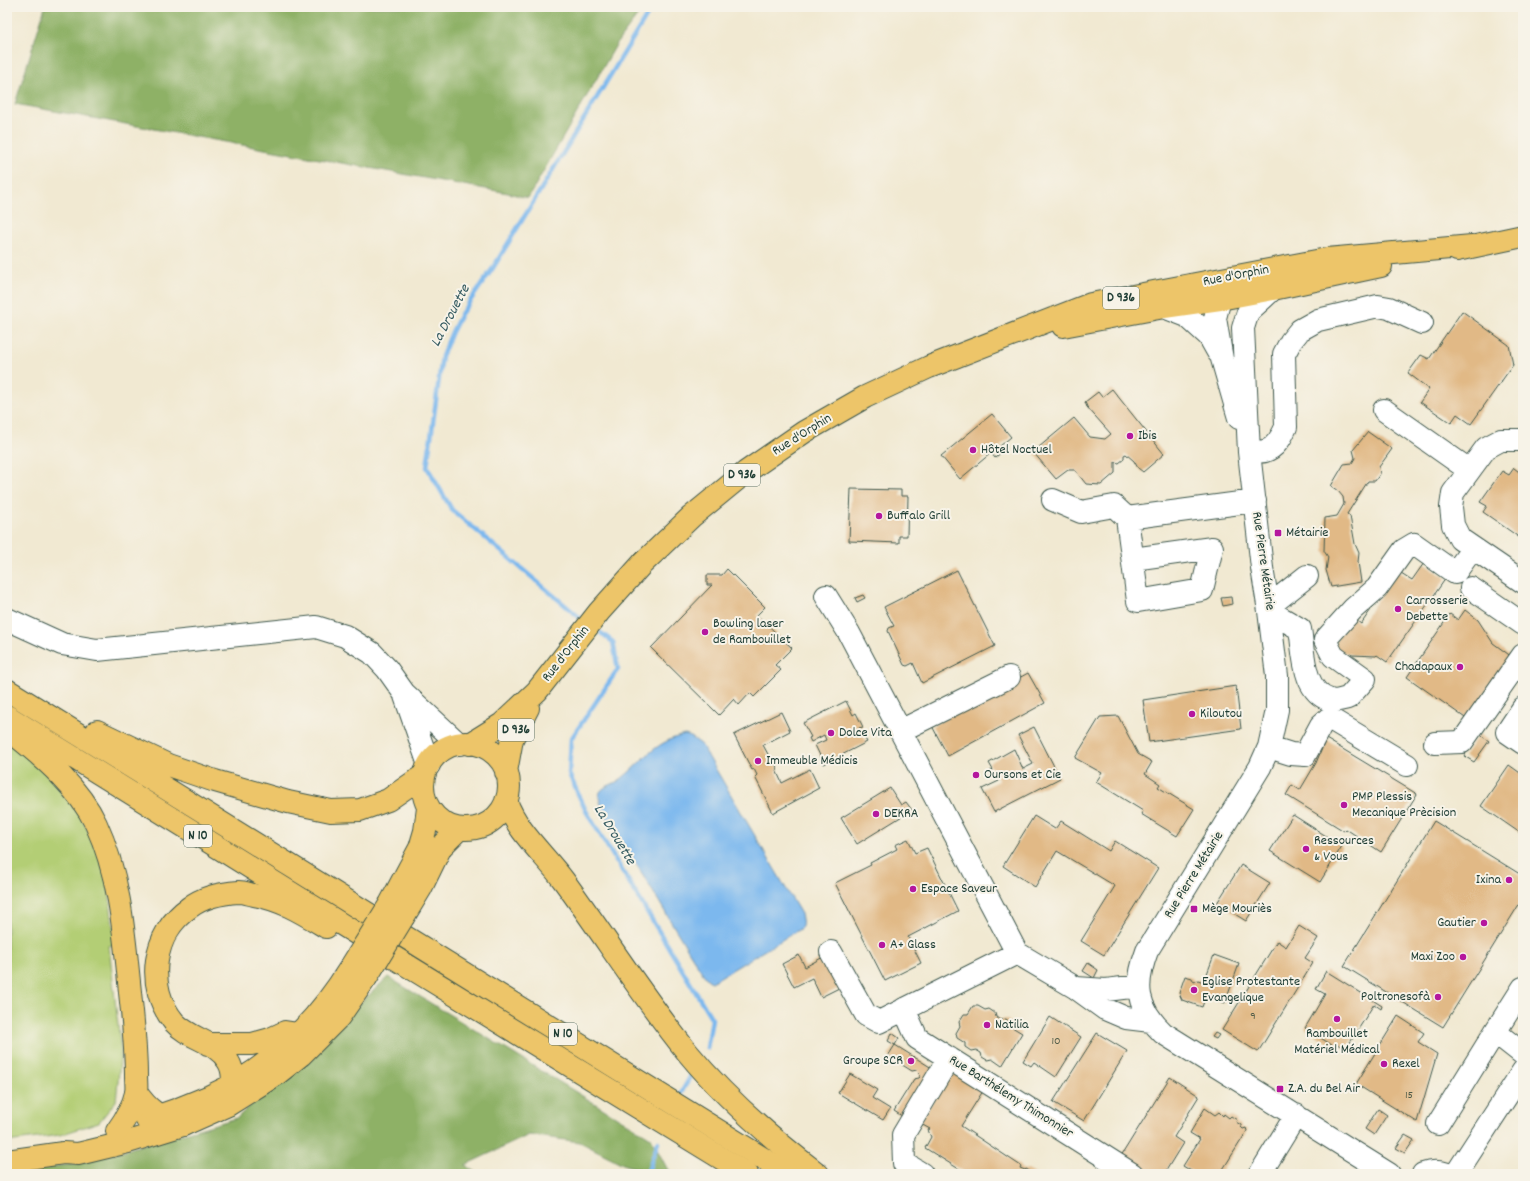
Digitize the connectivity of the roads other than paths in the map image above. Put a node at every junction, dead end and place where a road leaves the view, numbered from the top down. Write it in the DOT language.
graph roads {
  1 [pos="1523,236"];
  2 [pos="1472,246"];
  3 [pos="1241,275"];
  4 [pos="1273,289"];
  5 [pos="1220,299"];
  6 [pos="1164,307"];
  7 [pos="1422,323"];
  8 [pos="1007,338"];
  9 [pos="1222,359"];
  10 [pos="1384,410"];
  11 [pos="1523,440"];
  12 [pos="1249,452"];
  13 [pos="1469,470"];
  14 [pos="1052,500"];
  15 [pos="1255,501"];
  16 [pos="1127,518"];
  17 [pos="1473,548"];
  18 [pos="1133,559"];
  19 [pos="1307,576"];
  20 [pos="1523,582"];
  21 [pos="1471,588"];
  22 [pos="826,596"];
  23 [pos="1269,608"];
  24 [pos="7,619"];
  25 [pos="1523,624"];
  26 [pos="1523,655"];
  27 [pos="1009,677"];
  28 [pos="7,678"];
  29 [pos="7,690"];
  30 [pos="537,691"];
  31 [pos="404,693"];
  32 [pos="1523,708"];
  33 [pos="7,716"];
  34 [pos="7,727"];
  35 [pos="900,731"];
  36 [pos="1435,743"];
  37 [pos="1523,743"];
  38 [pos="464,744"];
  39 [pos="1269,747"];
  40 [pos="1407,765"];
  41 [pos="426,770"];
  42 [pos="506,772"];
  43 [pos="506,801"];
  44 [pos="428,808"];
  45 [pos="459,829"];
  46 [pos="397,910"];
  47 [pos="831,952"];
  48 [pos="1017,953"];
  49 [pos="390,955"];
  50 [pos="358,973"];
  51 [pos="1139,986"];
  52 [pos="1076,988"];
  53 [pos="1523,988"];
  54 [pos="904,1009"];
  55 [pos="1151,1021"];
  56 [pos="1496,1032"];
  57 [pos="298,1034"];
  58 [pos="208,1044"];
  59 [pos="1523,1054"];
  60 [pos="949,1058"];
  61 [pos="1523,1071"];
  62 [pos="233,1084"];
  63 [pos="136,1092"];
  64 [pos="228,1105"];
  65 [pos="1296,1115"];
  66 [pos="160,1116"];
  67 [pos="1438,1124"];
  68 [pos="183,1125"];
  69 [pos="117,1131"];
  70 [pos="63,1153"];
  71 [pos="7,1161"];
  72 [pos="747,1174"];
  73 [pos="788,1174"];
  74 [pos="818,1174"];
  75 [pos="922,1174"];
  76 [pos="1132,1174"];
  77 [pos="1260,1174"];
  78 [pos="1389,1174"];
  79 [pos="1423,1174"];
  80 [pos="1448,1174"];
  81 [pos="1456,1174"];
  1 -- 2 [label="main road, Rue d'Orphin / D 936"];
  2 -- 3 [label="main road, Rue d'Orphin / D 936"];
  2 -- 4 [label="main road, Rue d'Orphin / D 936"];
  3 -- 5 [label="street, Rue Pierre Métairie"];
  3 -- 8 [label="main road, Rue d'Orphin / D 936"];
  4 -- 5 [label="main road, Rue d'Orphin / D 936"];
  4 -- 12 [label="street, Rue Pierre Métairie"];
  5 -- 6 [label="main road, Rue d'Orphin / D 936"];
  5 -- 9 [label="street, Rue Pierre Métairie"];
  6 -- 8 [label="main road, Rue d'Orphin / D 936"];
  6 -- 9 [label="street, Rue Pierre Métairie"];
  7 -- 12 [label="street"];
  8 -- 30 [label="main road, Rue d'Orphin / D 936"];
  9 -- 12 [label="street, Rue Pierre Métairie"];
  10 -- 13 [label="street"];
  11 -- 13 [label="street"];
  12 -- 15 [label="street, Rue Pierre Métairie"];
  13 -- 17 [label="street"];
  14 -- 16 [label="street"];
  15 -- 16 [label="street"];
  15 -- 23 [label="street, Rue Pierre Métairie"];
  16 -- 18 [label="street"];
  17 -- 20 [label="street"];
  17 -- 23 [label="street"];
  19 -- 23 [label="street"];
  21 -- 25 [label="street"];
  22 -- 35 [label="street"];
  23 -- 39 [label="street, Rue Pierre Métairie"];
  24 -- 31 [label="street"];
  26 -- 36 [label="street"];
  27 -- 35 [label="street"];
  28 -- 41 [label="main road"];
  29 -- 73 [label="main road, N 10"];
  30 -- 38 [label="main road, Rue d'Orphin / D 936"];
  30 -- 42 [label="main road, Rue d'Orphin / D 936"];
  31 -- 38 [label="street"];
  31 -- 41 [label="street"];
  32 -- 37 [label="street"];
  33 -- 49 [label="main road, N 10"];
  34 -- 63 [label="main road"];
  35 -- 48 [label="street"];
  38 -- 41 [label="main road"];
  38 -- 42 [label="main road"];
  39 -- 40 [label="street"];
  39 -- 51 [label="street, Rue Pierre Métairie"];
  41 -- 44 [label="main road"];
  42 -- 43 [label="main road"];
  43 -- 45 [label="main road"];
  43 -- 74 [label="main road"];
  44 -- 45 [label="main road"];
  44 -- 46 [label="main road"];
  45 -- 46 [label="main road"];
  46 -- 50 [label="main road, bridge"];
  47 -- 54 [label="street"];
  48 -- 52 [label="street"];
  48 -- 54 [label="street"];
  49 -- 58 [label="main road"];
  49 -- 72 [label="main road, N 10"];
  50 -- 57 [label="main road"];
  50 -- 64 [label="main road"];
  51 -- 52 [label="street"];
  51 -- 55 [label="street, Rue Pierre Métairie"];
  52 -- 55 [label="street"];
  53 -- 56 [label="street"];
  54 -- 60 [label="street, Rue Barthélemy Thimonnier"];
  55 -- 65 [label="street, Rue Pierre Métairie"];
  56 -- 59 [label="street"];
  56 -- 67 [label="street"];
  57 -- 58 [label="main road"];
  57 -- 62 [label="main road"];
  58 -- 62 [label="main road"];
  60 -- 75 [label="street"];
  60 -- 76 [label="street, Rue Barthélemy Thimonnier"];
  61 -- 81 [label="street"];
  62 -- 64 [label="main road"];
  62 -- 66 [label="main road"];
  63 -- 66 [label="main road"];
  63 -- 69 [label="main road"];
  64 -- 68 [label="main road"];
  65 -- 77 [label="street"];
  65 -- 78 [label="street, Rue Pierre Métairie"];
  66 -- 68 [label="main road"];
  66 -- 69 [label="main road"];
  68 -- 70 [label="main road"];
  69 -- 70 [label="main road"];
  70 -- 71 [label="main road"];
  79 -- 80 [label="street"];
}
